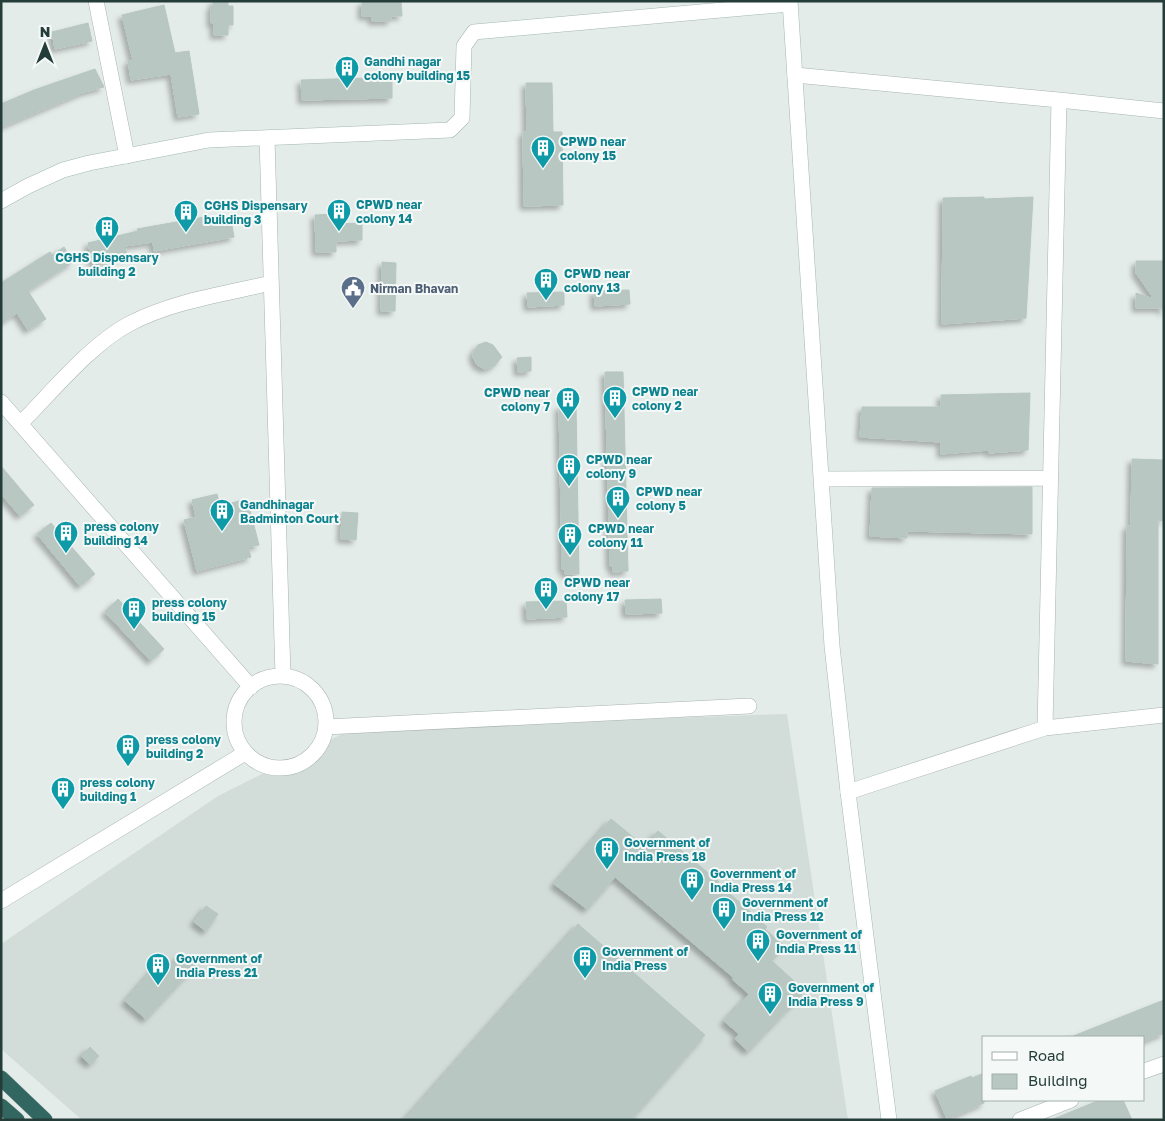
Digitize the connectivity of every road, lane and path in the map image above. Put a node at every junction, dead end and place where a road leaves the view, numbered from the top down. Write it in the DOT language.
graph roads {
  1 [pos="96,1"];
  2 [pos="790,2"];
  3 [pos="795,74"];
  4 [pos="1058,100"];
  5 [pos="1164,111"];
  6 [pos="267,138"];
  7 [pos="127,156"];
  8 [pos="1,201"];
  9 [pos="271,283"];
  10 [pos="1,402"];
  11 [pos="20,424"];
  12 [pos="1050,478"];
  13 [pos="822,479"];
  14 [pos="282,676"];
  15 [pos="251,687"];
  16 [pos="748,706"];
  17 [pos="1164,715"];
  18 [pos="326,727"];
  19 [pos="1045,728"];
  20 [pos="245,753"];
  21 [pos="848,792"];
  22 [pos="1,900"];
  23 [pos="1164,1064"];
  24 [pos="1145,1071"];
  25 [pos="1,1078"];
  26 [pos="1068,1101"];
  27 [pos="1,1106"];
  28 [pos="17,1120"];
  29 [pos="44,1120"];
  30 [pos="889,1120"];
  31 [pos="1020,1120"];
  1 -- 7 [label="street"];
  2 -- 3 [label="street"];
  2 -- 6 [label="street"];
  3 -- 4 [label="street"];
  3 -- 13 [label="street"];
  4 -- 5 [label="street"];
  4 -- 12 [label="street"];
  6 -- 7 [label="street"];
  6 -- 9 [label="street"];
  7 -- 8 [label="street"];
  9 -- 11 [label="street"];
  9 -- 14 [label="street"];
  10 -- 11 [label="street"];
  11 -- 15 [label="street"];
  12 -- 13 [label="street"];
  12 -- 19 [label="street"];
  13 -- 21 [label="street"];
  14 -- 15 [label="street"];
  14 -- 18 [label="street"];
  15 -- 20 [label="street"];
  16 -- 18 [label="street"];
  17 -- 19 [label="street"];
  18 -- 20 [label="street"];
  19 -- 21 [label="street"];
  20 -- 22 [label="street"];
  21 -- 30 [label="street"];
  23 -- 24 [label="street"];
  25 -- 29 [label="highway"];
  26 -- 31 [label="street"];
  27 -- 28 [label="highway"];
}
